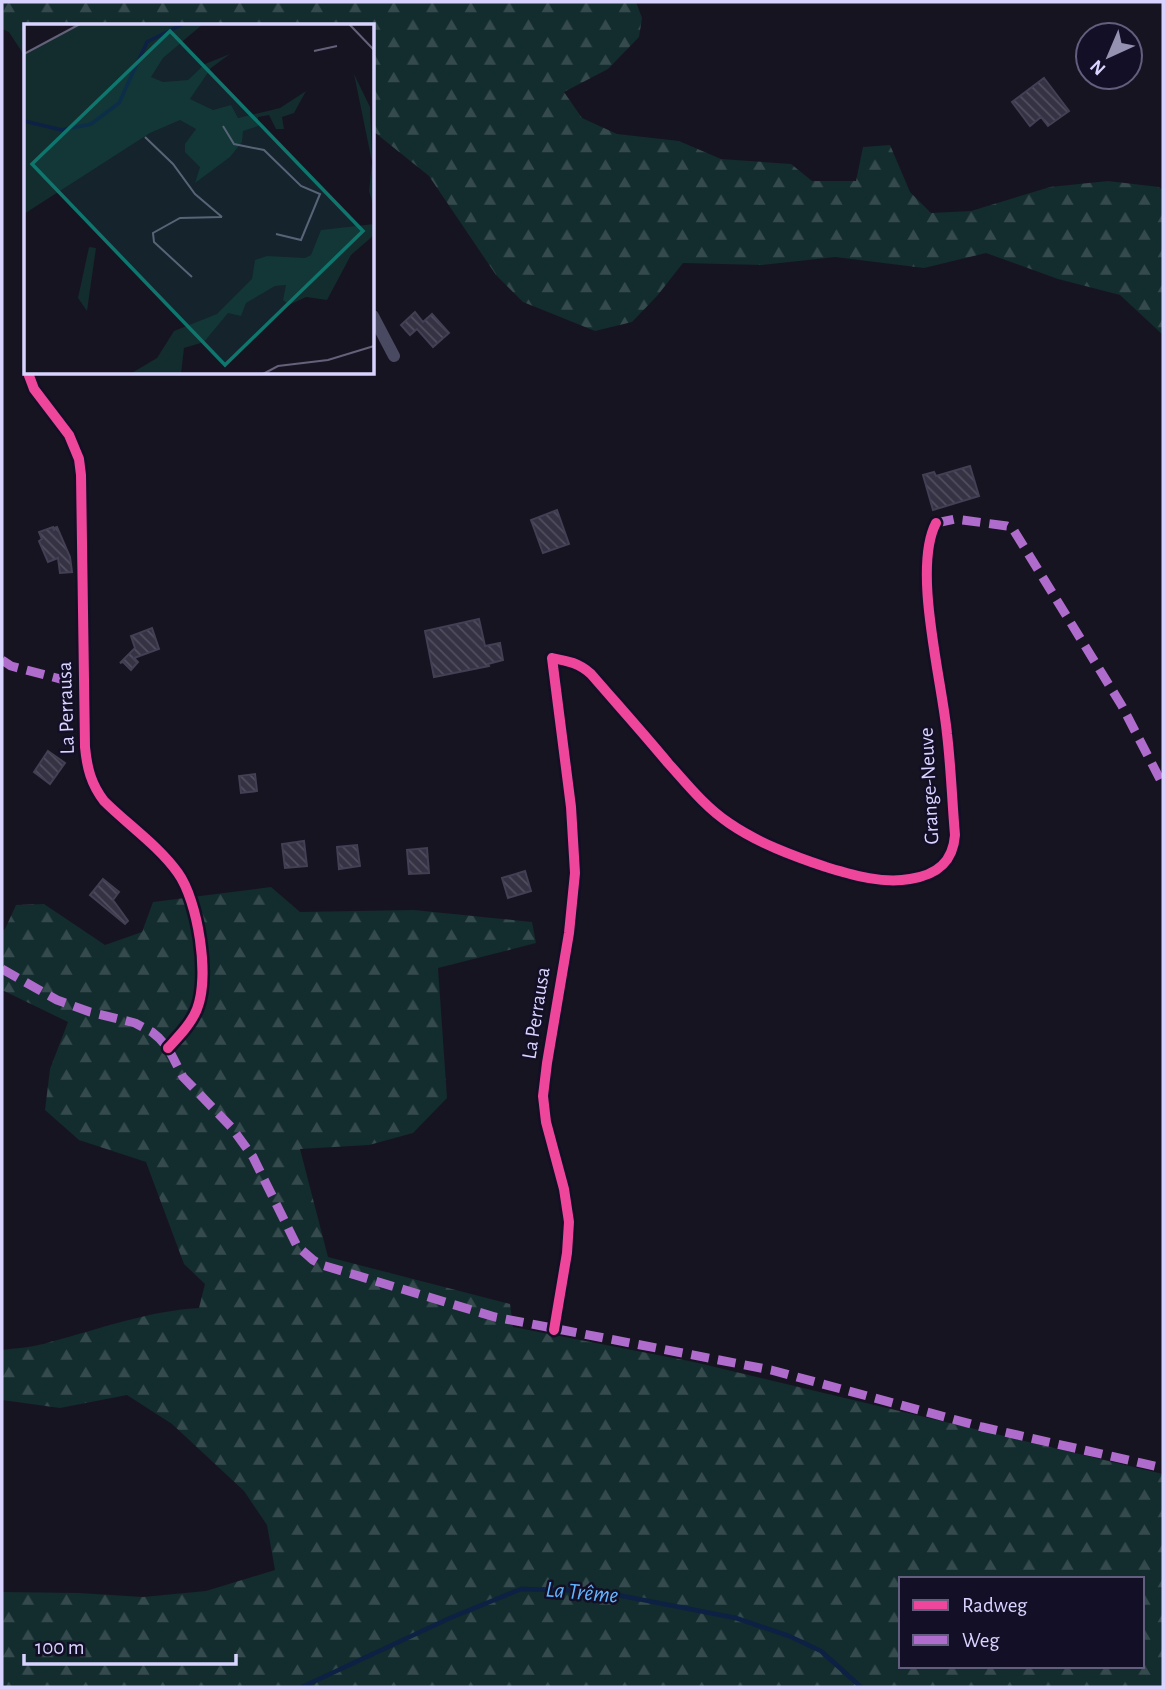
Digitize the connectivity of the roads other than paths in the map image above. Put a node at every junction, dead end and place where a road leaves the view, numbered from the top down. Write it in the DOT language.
graph roads {
  1 [pos="374,318"];
  2 [pos="394,356"];
  3 [pos="28,374"];
  4 [pos="936,523"];
  5 [pos="552,658"];
  6 [pos="168,1048"];
  7 [pos="554,1329"];
  1 -- 2 [label="street"];
  3 -- 6 [label="street, La Perrausa"];
  4 -- 5 [label="street, Grange-Neuve"];
  5 -- 7 [label="street, La Perrausa"];
}
